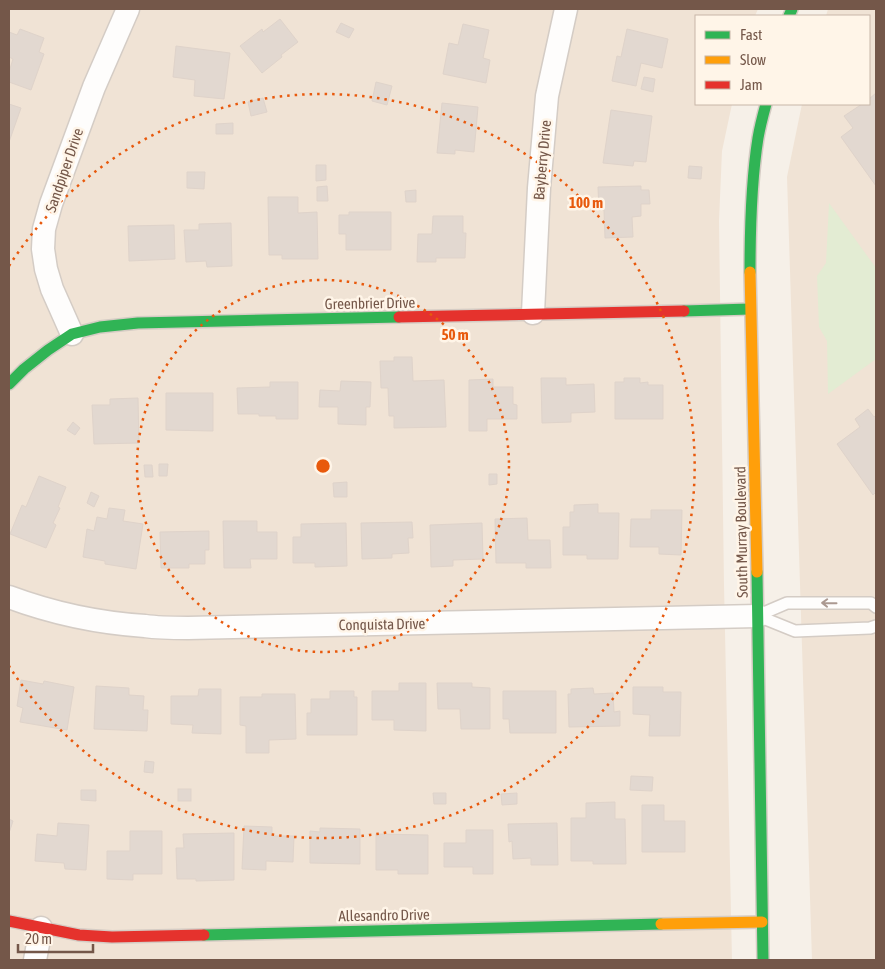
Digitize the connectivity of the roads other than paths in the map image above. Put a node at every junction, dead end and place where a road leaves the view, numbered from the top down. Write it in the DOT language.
graph roads {
  1 [pos="128,9"];
  2 [pos="566,9"];
  3 [pos="766,105"];
  4 [pos="750,309"];
  5 [pos="533,313"];
  6 [pos="72,334"];
  7 [pos="9,384"];
  8 [pos="9,597"];
  9 [pos="876,607"];
  10 [pos="758,616"];
  11 [pos="876,626"];
  12 [pos="9,921"];
  13 [pos="762,922"];
  14 [pos="41,928"];
  15 [pos="35,960"];
  16 [pos="763,960"];
  1 -- 6 [label="street, Sandpiper Drive"];
  2 -- 5 [label="street, Bayberry Drive"];
  3 -- 4 [label="street, South Murray Boulevard"];
  4 -- 5 [label="street, Greenbrier Drive"];
  4 -- 10 [label="street, South Murray Boulevard"];
  5 -- 6 [label="street, Greenbrier Drive"];
  6 -- 7 [label="street, Greenbrier Drive"];
  8 -- 10 [label="street, Conquista Drive"];
  9 -- 10 [label="lane, one-way"];
  10 -- 11 [label="lane"];
  10 -- 13 [label="street, South Murray Boulevard"];
  12 -- 14 [label="street, Allesandro Drive"];
  13 -- 14 [label="street, Allesandro Drive"];
  13 -- 16 [label="street, South Murray Boulevard"];
  14 -- 15 [label="street"];
}
